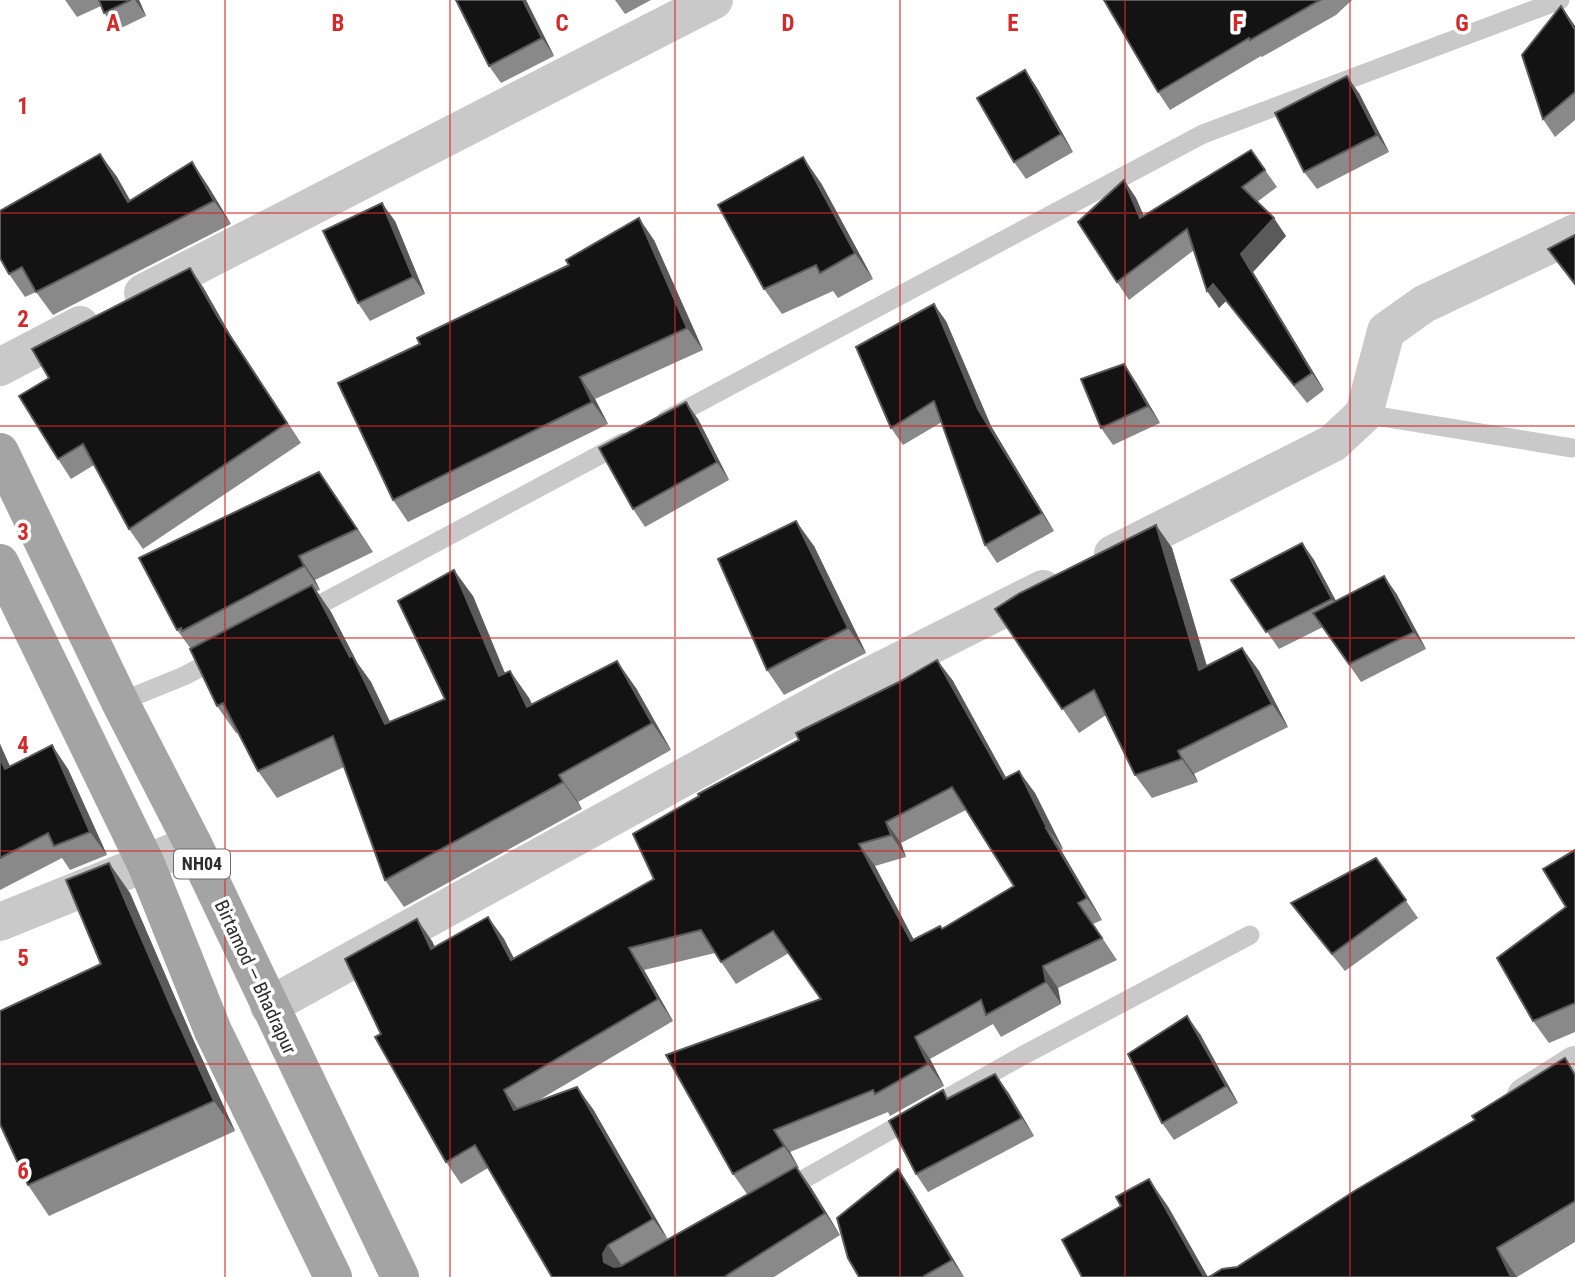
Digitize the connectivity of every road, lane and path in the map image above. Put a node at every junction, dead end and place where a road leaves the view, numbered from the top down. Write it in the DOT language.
graph roads {
  1 [pos="714,0"];
  2 [pos="1560,0"];
  3 [pos="1575,233"];
  4 [pos="0,367"];
  5 [pos="1364,414"];
  6 [pos="1573,448"];
  7 [pos="0,452"];
  8 [pos="0,564"];
  9 [pos="282,624"];
  10 [pos="233,650"];
  11 [pos="120,702"];
  12 [pos="193,844"];
  13 [pos="146,864"];
  14 [pos="0,922"];
  15 [pos="1250,935"];
  16 [pos="269,1006"];
  17 [pos="1575,1065"];
  18 [pos="1497,1115"];
  19 [pos="764,1202"];
  20 [pos="334,1277"];
  21 [pos="400,1277"];
  1 -- 4 [label="street"];
  2 -- 9 [label="lane"];
  3 -- 5 [label="street"];
  5 -- 6 [label="lane"];
  5 -- 16 [label="street"];
  7 -- 11 [label="main road, Birtamod — Bhadrapur / NH04"];
  8 -- 13 [label="main road, NH04"];
  10 -- 11 [label="lane"];
  11 -- 12 [label="main road, Birtamod — Bhadrapur / NH04"];
  12 -- 13 [label="street"];
  12 -- 16 [label="main road, Birtamod — Bhadrapur / NH04"];
  13 -- 14 [label="street"];
  13 -- 20 [label="main road, NH04"];
  15 -- 19 [label="lane"];
  16 -- 21 [label="main road, Birtamod — Bhadrapur / NH04"];
  17 -- 18 [label="street"];
}
